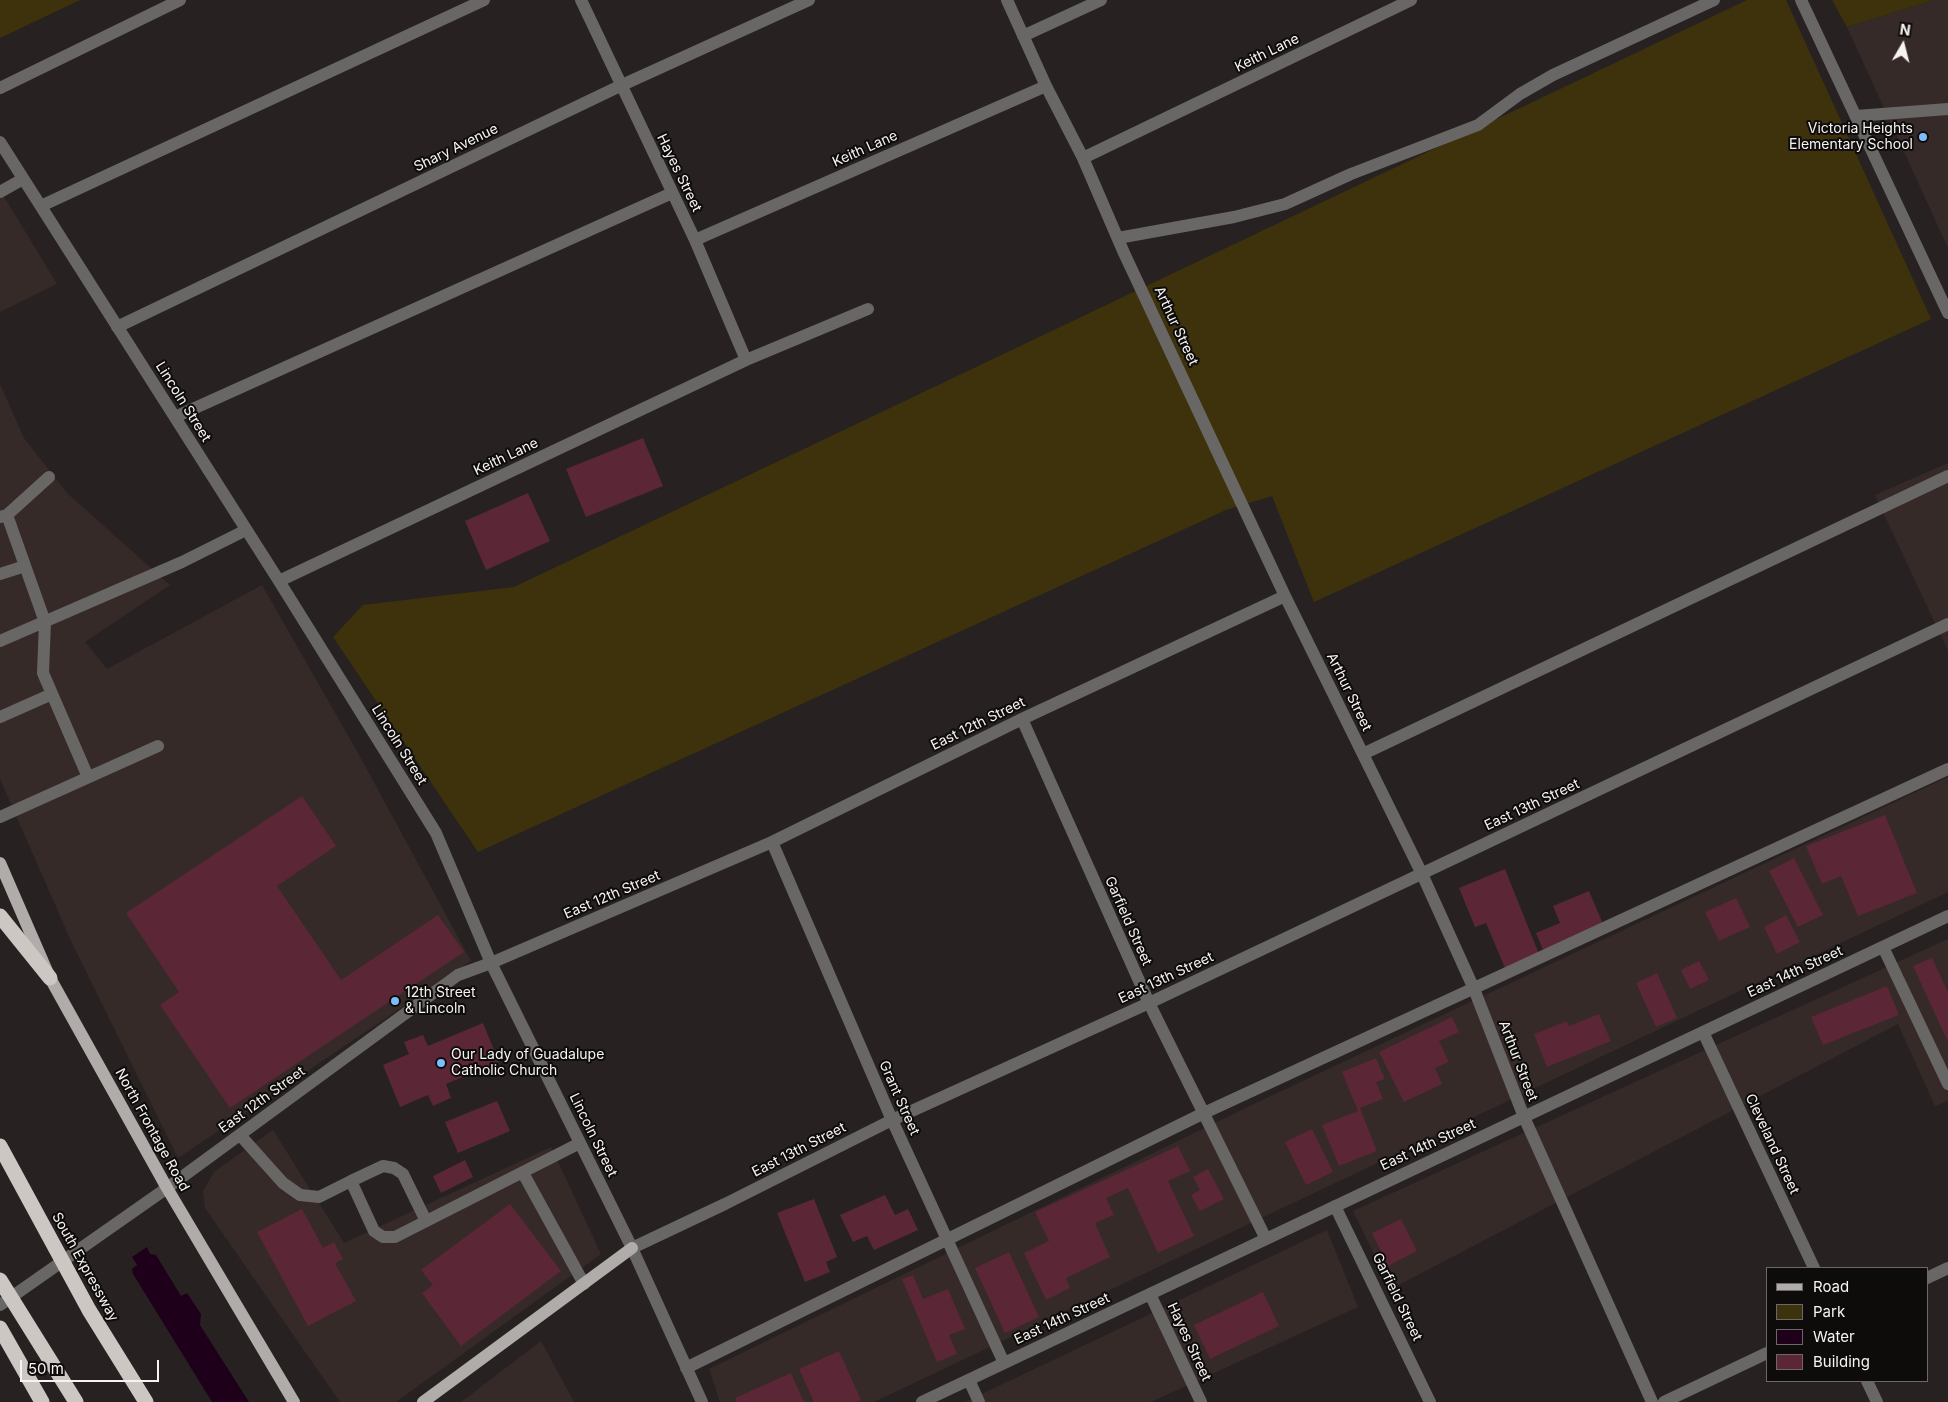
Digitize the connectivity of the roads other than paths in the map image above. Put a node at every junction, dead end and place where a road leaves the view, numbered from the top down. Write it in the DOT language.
graph roads {
  1 [pos="180,0"];
  2 [pos="484,0"];
  3 [pos="581,0"];
  4 [pos="809,0"];
  5 [pos="1007,0"];
  6 [pos="1101,0"];
  7 [pos="1411,0"];
  8 [pos="1714,0"];
  9 [pos="1801,0"];
  10 [pos="1023,36"];
  11 [pos="620,86"];
  12 [pos="1046,86"];
  13 [pos="0,88"];
  14 [pos="1948,109"];
  15 [pos="1856,116"];
  16 [pos="0,142"];
  17 [pos="1083,158"];
  18 [pos="23,178"];
  19 [pos="0,192"];
  20 [pos="672,193"];
  21 [pos="41,206"];
  22 [pos="1118,238"];
  23 [pos="695,240"];
  24 [pos="868,309"];
  25 [pos="1948,313"];
  26 [pos="117,327"];
  27 [pos="746,360"];
  28 [pos="175,417"];
  29 [pos="1948,476"];
  30 [pos="49,477"];
  31 [pos="3,516"];
  32 [pos="246,530"];
  33 [pos="25,566"];
  34 [pos="0,574"];
  35 [pos="279,581"];
  36 [pos="1285,596"];
  37 [pos="45,622"];
  38 [pos="1948,624"];
  39 [pos="0,641"];
  40 [pos="52,694"];
  41 [pos="0,716"];
  42 [pos="1022,719"];
  43 [pos="158,746"];
  44 [pos="1363,754"];
  45 [pos="1948,769"];
  46 [pos="88,777"];
  47 [pos="0,817"];
  48 [pos="772,842"];
  49 [pos="0,863"];
  50 [pos="1422,874"];
  51 [pos="0,916"];
  52 [pos="1948,916"];
  53 [pos="1883,947"];
  54 [pos="490,963"];
  55 [pos="50,978"];
  56 [pos="1474,989"];
  57 [pos="1148,1003"];
  58 [pos="1704,1032"];
  59 [pos="1948,1084"];
  60 [pos="1204,1113"];
  61 [pos="1524,1117"];
  62 [pos="892,1120"];
  63 [pos="240,1134"];
  64 [pos="580,1143"];
  65 [pos="0,1146"];
  66 [pos="523,1173"];
  67 [pos="351,1181"];
  68 [pos="167,1188"];
  69 [pos="1335,1206"];
  70 [pos="426,1222"];
  71 [pos="1266,1239"];
  72 [pos="947,1240"];
  73 [pos="632,1248"];
  74 [pos="1814,1267"];
  75 [pos="1948,1268"];
  76 [pos="1928,1278"];
  77 [pos="0,1280"];
  78 [pos="584,1284"];
  79 [pos="1150,1294"];
  80 [pos="0,1305"];
  81 [pos="0,1328"];
  82 [pos="1766,1353"];
  83 [pos="1004,1363"];
  84 [pos="686,1368"];
  85 [pos="969,1380"];
  86 [pos="1867,1382"];
  87 [pos="42,1402"];
  88 [pos="76,1402"];
  89 [pos="146,1402"];
  90 [pos="294,1402"];
  91 [pos="423,1402"];
  92 [pos="702,1402"];
  93 [pos="922,1402"];
  94 [pos="979,1402"];
  95 [pos="1201,1402"];
  96 [pos="1430,1402"];
  97 [pos="1652,1402"];
  98 [pos="1664,1402"];
  99 [pos="1877,1402"];
  1 -- 13 [label="street"];
  2 -- 21 [label="street"];
  3 -- 11 [label="street, Hayes Street"];
  4 -- 11 [label="street, Shary Avenue"];
  5 -- 10 [label="street, Arthur Street"];
  6 -- 10 [label="street"];
  7 -- 17 [label="street, Keith Lane"];
  8 -- 22 [label="street"];
  9 -- 15 [label="street"];
  10 -- 12 [label="street, Arthur Street"];
  11 -- 20 [label="street, Hayes Street"];
  11 -- 26 [label="street, Shary Avenue"];
  12 -- 17 [label="street, Arthur Street"];
  12 -- 23 [label="street, Keith Lane"];
  14 -- 15 [label="street"];
  15 -- 25 [label="street"];
  16 -- 18 [label="street, Lincoln Street"];
  17 -- 22 [label="street, Arthur Street"];
  18 -- 19 [label="street"];
  18 -- 21 [label="street, Lincoln Street"];
  20 -- 23 [label="street, Hayes Street"];
  20 -- 28 [label="street"];
  21 -- 26 [label="street, Lincoln Street"];
  22 -- 36 [label="street, Arthur Street"];
  23 -- 27 [label="street, Hayes Street"];
  24 -- 27 [label="street, Keith Lane"];
  26 -- 28 [label="street, Lincoln Street"];
  27 -- 35 [label="street, Keith Lane"];
  28 -- 32 [label="street, Lincoln Street"];
  29 -- 44 [label="street"];
  30 -- 31 [label="street"];
  31 -- 33 [label="street"];
  32 -- 35 [label="street, Lincoln Street"];
  32 -- 37 [label="street"];
  33 -- 34 [label="street"];
  33 -- 37 [label="street"];
  35 -- 54 [label="street, Lincoln Street"];
  36 -- 42 [label="street, East 12th Street"];
  36 -- 44 [label="street, Arthur Street"];
  37 -- 39 [label="street"];
  37 -- 40 [label="street"];
  38 -- 50 [label="street, East 13th Street"];
  40 -- 41 [label="street"];
  40 -- 46 [label="street"];
  42 -- 48 [label="street, East 12th Street"];
  42 -- 57 [label="street, Garfield Street"];
  43 -- 46 [label="street"];
  44 -- 50 [label="street, Arthur Street"];
  45 -- 56 [label="street"];
  46 -- 47 [label="street"];
  48 -- 54 [label="street, East 12th Street"];
  48 -- 62 [label="street, Grant Street"];
  49 -- 55 [label="main road, North Frontage Road"];
  50 -- 56 [label="street, Arthur Street"];
  50 -- 57 [label="street, East 13th Street"];
  51 -- 55 [label="highway"];
  52 -- 53 [label="street, East 14th Street"];
  53 -- 58 [label="street, East 14th Street"];
  53 -- 59 [label="street"];
  54 -- 63 [label="street, East 12th Street"];
  54 -- 64 [label="street, Lincoln Street"];
  55 -- 68 [label="main road, North Frontage Road"];
  56 -- 60 [label="street"];
  56 -- 61 [label="street, Arthur Street"];
  57 -- 60 [label="street, Garfield Street"];
  57 -- 62 [label="street, East 13th Street"];
  58 -- 61 [label="street, East 14th Street"];
  58 -- 74 [label="street, Cleveland Street"];
  60 -- 71 [label="street, Garfield Street"];
  60 -- 72 [label="street"];
  61 -- 69 [label="street, East 14th Street"];
  61 -- 97 [label="street, Arthur Street"];
  62 -- 72 [label="street, Grant Street"];
  62 -- 73 [label="street, East 13th Street"];
  63 -- 67 [label="street"];
  63 -- 68 [label="street, East 12th Street"];
  64 -- 66 [label="street"];
  64 -- 73 [label="street, Lincoln Street"];
  65 -- 89 [label="highway, South Expressway"];
  66 -- 70 [label="street"];
  66 -- 78 [label="street"];
  67 -- 70 [label="street"];
  67 -- 70 [label="street"];
  68 -- 80 [label="street, East 12th Street"];
  68 -- 90 [label="main road, North Frontage Road"];
  69 -- 71 [label="street, East 14th Street"];
  69 -- 96 [label="street, Garfield Street"];
  71 -- 79 [label="street, East 14th Street"];
  72 -- 83 [label="street, Grant Street"];
  72 -- 84 [label="street"];
  73 -- 78 [label="main road, East 13th Street"];
  73 -- 84 [label="street, Lincoln Street"];
  75 -- 76 [label="street"];
  77 -- 88 [label="highway"];
  78 -- 91 [label="main road, East 13th Street"];
  79 -- 83 [label="street, East 14th Street"];
  79 -- 95 [label="street, Hayes Street"];
  81 -- 87 [label="highway"];
  82 -- 98 [label="street"];
  83 -- 85 [label="street, East 14th Street"];
  84 -- 92 [label="street, Lincoln Street"];
  85 -- 93 [label="street, East 14th Street"];
  85 -- 94 [label="street"];
  86 -- 99 [label="street"];
}
